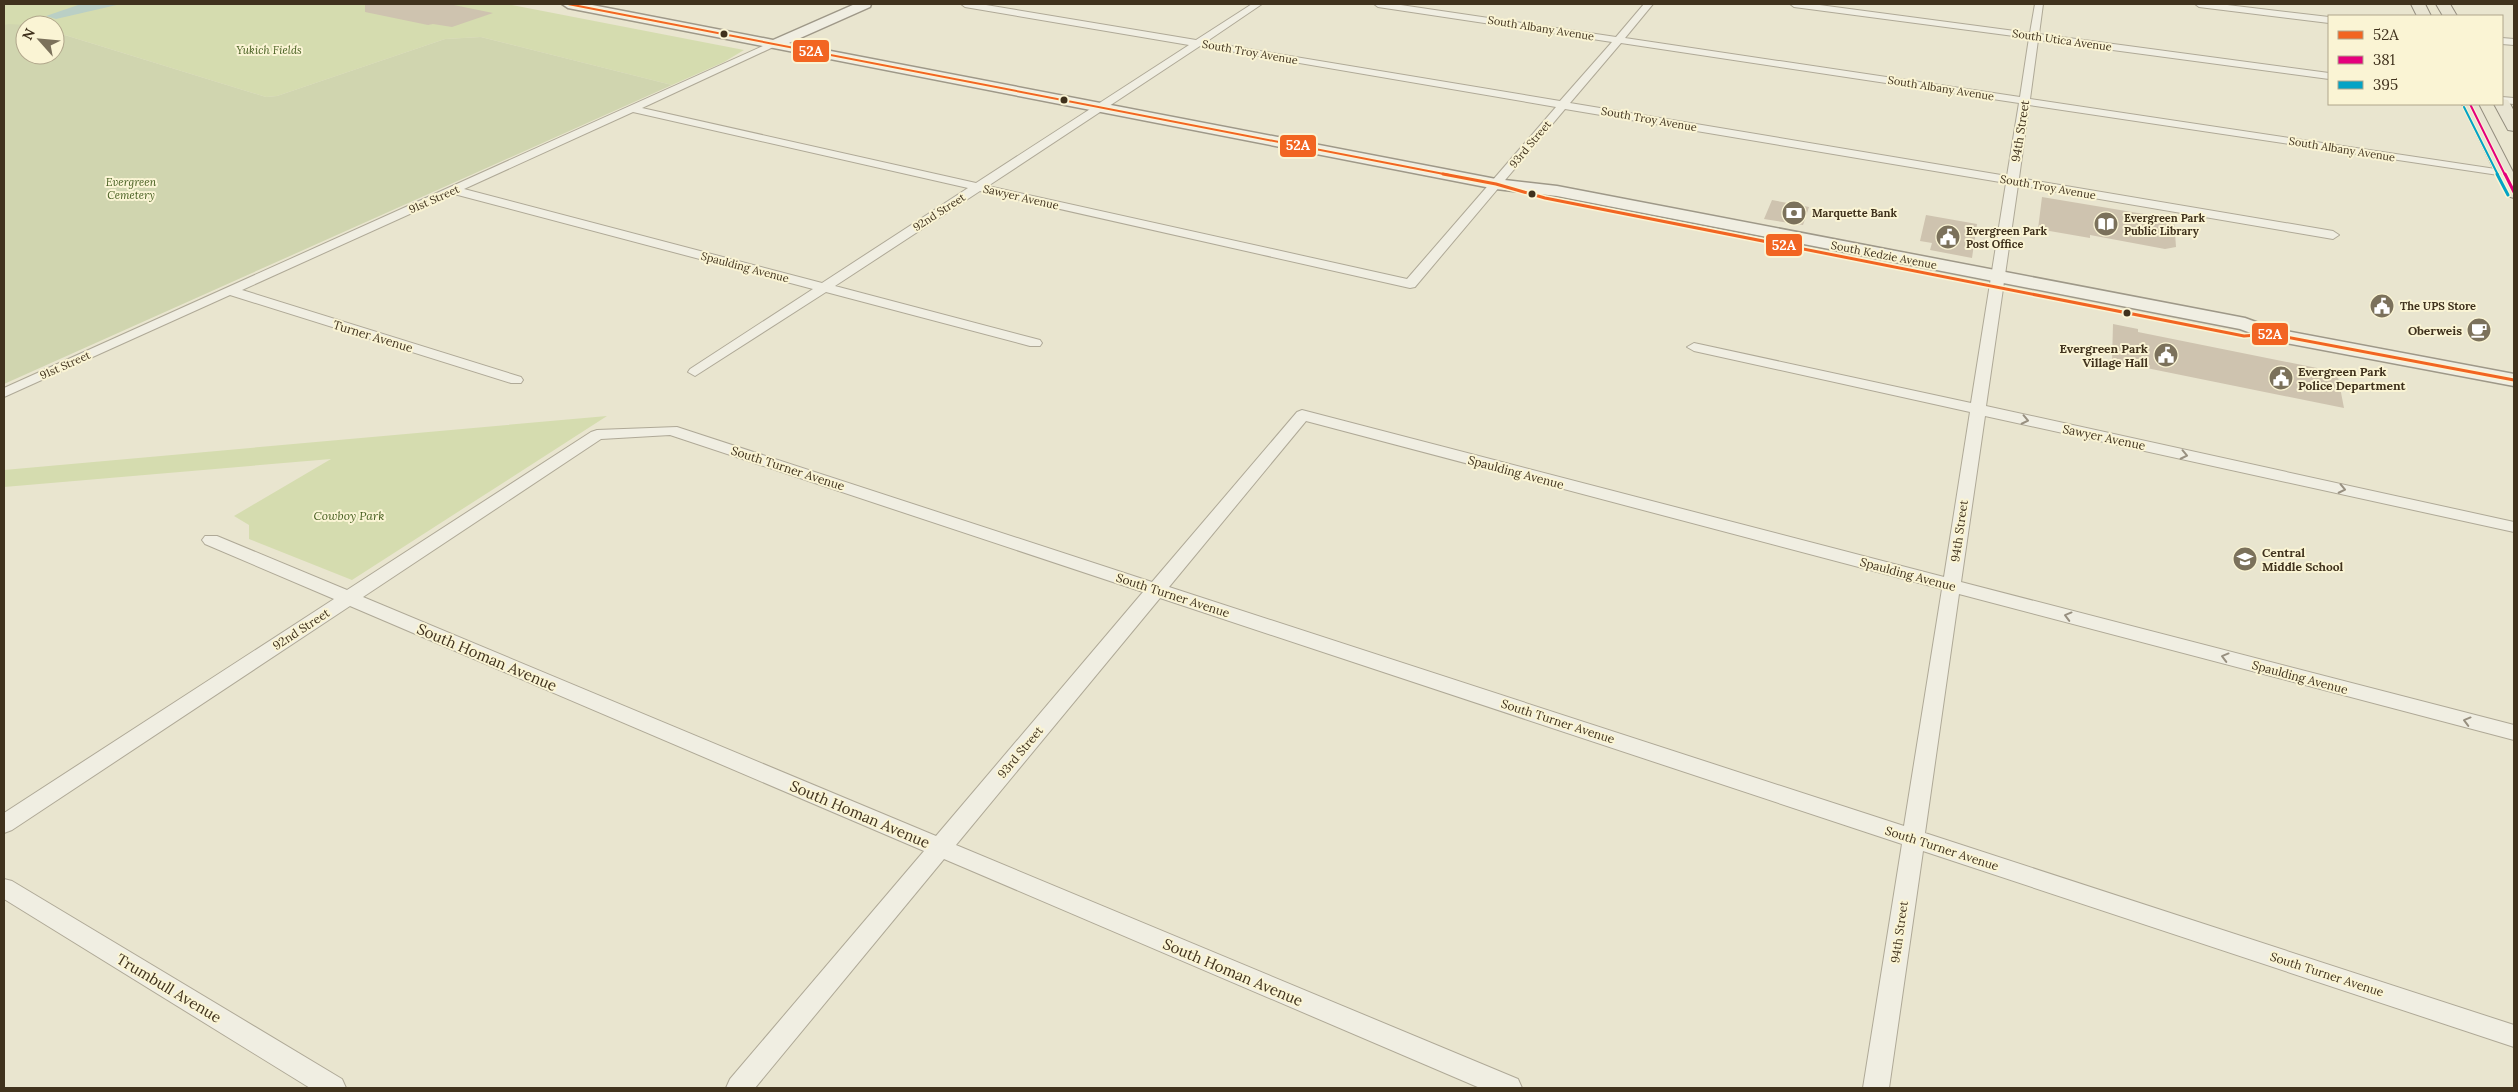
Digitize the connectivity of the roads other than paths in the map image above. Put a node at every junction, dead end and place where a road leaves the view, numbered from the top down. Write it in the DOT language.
graph roads {
  1 [pos="568,4"];
  2 [pos="865,4"];
  3 [pos="965,4"];
  4 [pos="1258,4"];
  5 [pos="1378,4"];
  6 [pos="1649,4"];
  7 [pos="1794,4"];
  8 [pos="2039,4"];
  9 [pos="2199,4"];
  10 [pos="2443,4"];
  11 [pos="2449,15"];
  12 [pos="2328,20"];
  13 [pos="2034,36"];
  14 [pos="1618,40"];
  15 [pos="777,43"];
  16 [pos="1198,43"];
  17 [pos="2328,76"];
  18 [pos="2024,101"];
  19 [pos="1563,105"];
  20 [pos="2470,105"];
  21 [pos="2503,105"];
  22 [pos="1100,107"];
  23 [pos="632,109"];
  24 [pos="2514,126"];
  25 [pos="2504,173"];
  26 [pos="2012,181"];
  27 [pos="1496,184"];
  28 [pos="978,187"];
  29 [pos="454,190"];
  30 [pos="2514,192"];
  31 [pos="2333,235"];
  32 [pos="1997,282"];
  33 [pos="1410,284"];
  34 [pos="824,288"];
  35 [pos="230,291"];
  36 [pos="1036,343"];
  37 [pos="1694,347"];
  38 [pos="695,372"];
  39 [pos="516,380"];
  40 [pos="2514,380"];
  41 [pos="4,393"];
  42 [pos="1977,410"];
  43 [pos="1302,415"];
  44 [pos="598,435"];
  45 [pos="2514,527"];
  46 [pos="210,540"];
  47 [pos="1951,585"];
  48 [pos="1156,590"];
  49 [pos="348,598"];
  50 [pos="2514,733"];
  51 [pos="4,824"];
  52 [pos="1913,838"];
  53 [pos="940,848"];
  54 [pos="4,888"];
  55 [pos="2514,1036"];
  56 [pos="333,1088"];
  57 [pos="739,1088"];
  58 [pos="1509,1088"];
  59 [pos="1876,1088"];
  1 -- 15 [label="main road, South Kedzie Avenue"];
  2 -- 15 [label="main road, 91st Street"];
  3 -- 16 [label="street, South Troy Avenue"];
  4 -- 16 [label="street, 92nd Street"];
  5 -- 14 [label="street, South Albany Avenue"];
  6 -- 14 [label="street, 93rd Street"];
  7 -- 13 [label="street, South Utica Avenue"];
  8 -- 13 [label="street, 94th Street"];
  9 -- 12 [label="street"];
  10 -- 11 [label="main road"];
  13 -- 17 [label="street, South Utica Avenue"];
  13 -- 18 [label="street, 94th Street"];
  14 -- 18 [label="street, South Albany Avenue"];
  14 -- 19 [label="street, 93rd Street"];
  15 -- 22 [label="main road, South Kedzie Avenue"];
  15 -- 23 [label="street, 91st Street"];
  16 -- 19 [label="street, South Troy Avenue"];
  16 -- 22 [label="street, 92nd Street"];
  18 -- 25 [label="street, South Albany Avenue"];
  18 -- 26 [label="street, 94th Street"];
  19 -- 26 [label="street, South Troy Avenue"];
  19 -- 27 [label="street, 93rd Street"];
  20 -- 25 [label="main road"];
  21 -- 24 [label="main road"];
  22 -- 27 [label="main road, South Kedzie Avenue"];
  22 -- 28 [label="street, 92nd Street"];
  23 -- 28 [label="street, Sawyer Avenue"];
  23 -- 29 [label="street, 91st Street"];
  25 -- 30 [label="main road"];
  26 -- 31 [label="street, South Troy Avenue"];
  26 -- 32 [label="street, 94th Street"];
  27 -- 32 [label="main road, South Kedzie Avenue"];
  27 -- 33 [label="street, 93rd Street"];
  28 -- 33 [label="street, Sawyer Avenue"];
  28 -- 34 [label="street, 92nd Street"];
  29 -- 34 [label="street, Spaulding Avenue"];
  29 -- 35 [label="street, 91st Street"];
  32 -- 40 [label="main road, South Kedzie Avenue"];
  32 -- 42 [label="street, 94th Street"];
  34 -- 36 [label="street, Spaulding Avenue"];
  34 -- 38 [label="street, 92nd Street"];
  35 -- 39 [label="street, Turner Avenue"];
  35 -- 41 [label="street, 91st Street"];
  37 -- 42 [label="street, Sawyer Avenue"];
  42 -- 45 [label="street, Sawyer Avenue, one-way"];
  42 -- 47 [label="street, 94th Street"];
  43 -- 47 [label="street, Spaulding Avenue"];
  43 -- 48 [label="street, 93rd Street"];
  44 -- 48 [label="street, South Turner Avenue"];
  44 -- 49 [label="street, 92nd Street"];
  46 -- 49 [label="street, South Homan Avenue"];
  50 -- 47 [label="street, Spaulding Avenue, one-way"];
  47 -- 52 [label="street, 94th Street"];
  48 -- 52 [label="street, South Turner Avenue"];
  48 -- 53 [label="street, 93rd Street"];
  49 -- 51 [label="street, 92nd Street"];
  49 -- 53 [label="street, South Homan Avenue"];
  52 -- 55 [label="street, South Turner Avenue"];
  52 -- 59 [label="street, 94th Street"];
  53 -- 57 [label="street, 93rd Street"];
  53 -- 58 [label="street, South Homan Avenue"];
  54 -- 56 [label="street, Trumbull Avenue"];
}
